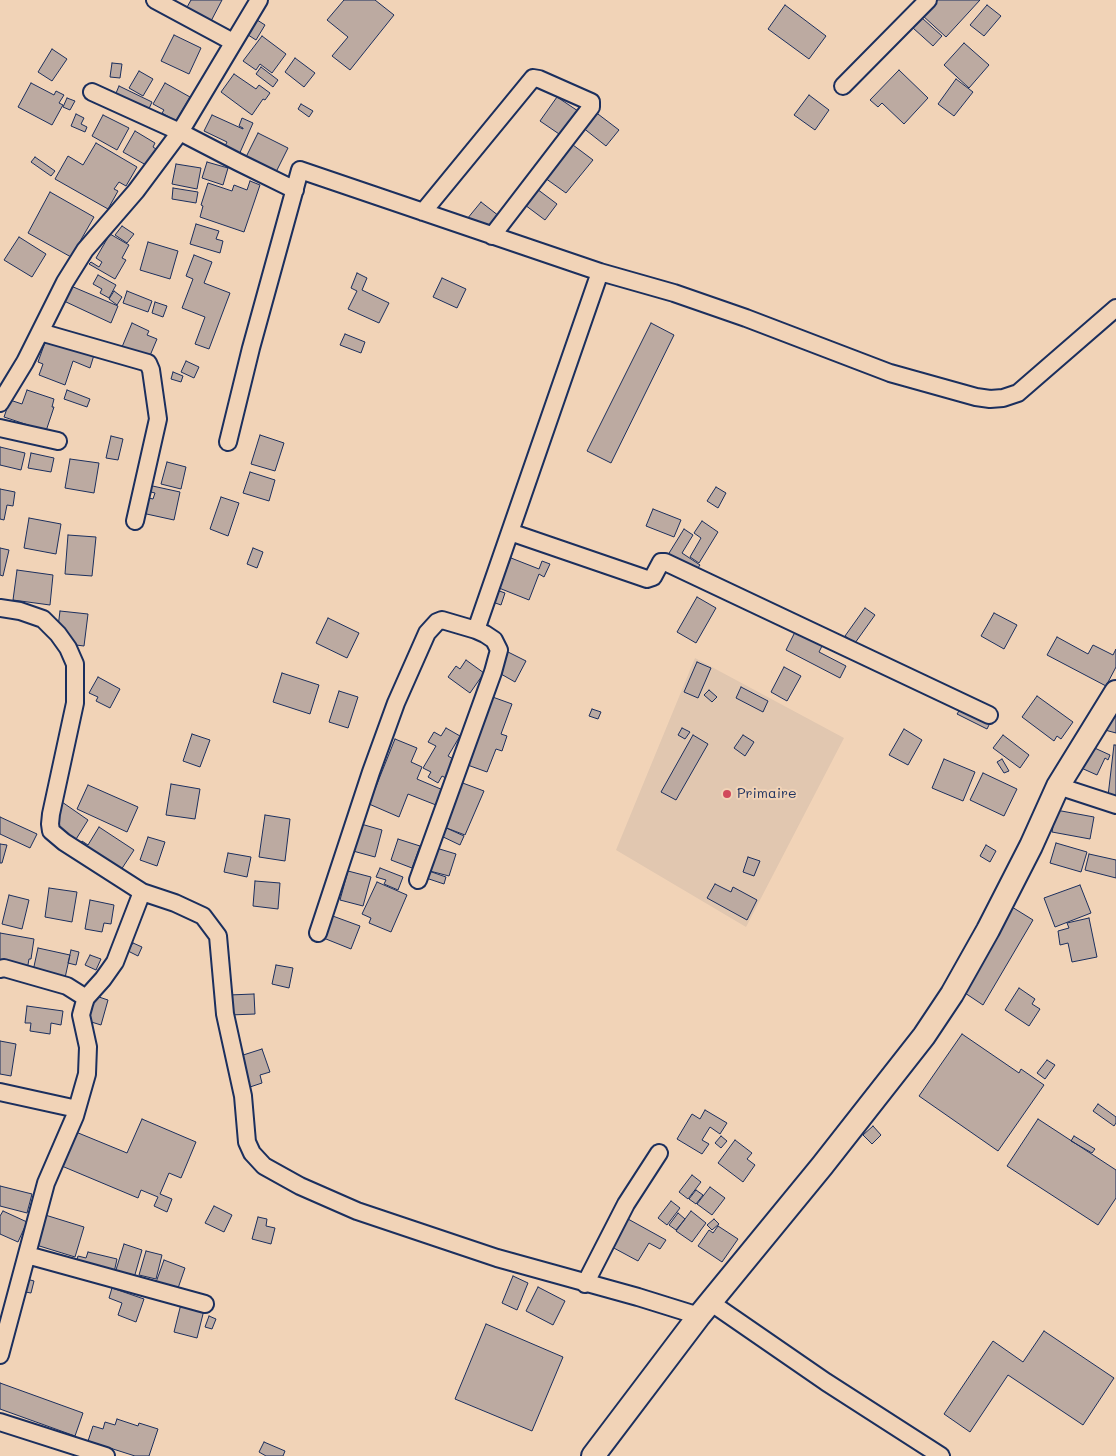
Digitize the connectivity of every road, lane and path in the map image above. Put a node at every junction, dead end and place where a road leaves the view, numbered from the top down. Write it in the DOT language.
graph roads {
  1 [pos="155,0"];
  2 [pos="258,0"];
  3 [pos="928,0"];
  4 [pos="233,42"];
  5 [pos="844,86"];
  6 [pos="92,92"];
  7 [pos="180,132"];
  8 [pos="295,190"];
  9 [pos="423,212"];
  10 [pos="492,236"];
  11 [pos="600,272"];
  12 [pos="1116,308"];
  13 [pos="40,332"];
  14 [pos="0,403"];
  15 [pos="0,428"];
  16 [pos="58,441"];
  17 [pos="228,442"];
  18 [pos="135,521"];
  19 [pos="510,532"];
  20 [pos="0,608"];
  21 [pos="476,630"];
  22 [pos="1116,694"];
  23 [pos="989,716"];
  24 [pos="1058,786"];
  25 [pos="1116,805"];
  26 [pos="418,880"];
  27 [pos="142,892"];
  28 [pos="318,933"];
  29 [pos="0,969"];
  30 [pos="86,998"];
  31 [pos="0,1092"];
  32 [pos="77,1110"];
  33 [pos="659,1153"];
  34 [pos="27,1255"];
  35 [pos="586,1284"];
  36 [pos="205,1304"];
  37 [pos="704,1309"];
  38 [pos="0,1355"];
  39 [pos="0,1422"];
  40 [pos="106,1456"];
  41 [pos="593,1456"];
  42 [pos="941,1456"];
  1 -- 4 [label="street"];
  2 -- 4 [label="street"];
  3 -- 5 [label="street"];
  4 -- 7 [label="street"];
  6 -- 7 [label="street"];
  7 -- 8 [label="street"];
  7 -- 13 [label="street"];
  8 -- 9 [label="street"];
  8 -- 17 [label="street"];
  9 -- 10 [label="street"];
  9 -- 10 [label="street"];
  10 -- 11 [label="street"];
  11 -- 12 [label="street"];
  11 -- 19 [label="street"];
  13 -- 14 [label="street"];
  13 -- 18 [label="street"];
  15 -- 16 [label="street"];
  19 -- 21 [label="street"];
  19 -- 23 [label="street"];
  20 -- 27 [label="street"];
  21 -- 26 [label="street"];
  21 -- 28 [label="street"];
  22 -- 24 [label="street"];
  24 -- 25 [label="street"];
  24 -- 37 [label="street"];
  27 -- 30 [label="street"];
  27 -- 35 [label="street"];
  29 -- 30 [label="street"];
  30 -- 32 [label="street"];
  31 -- 32 [label="street"];
  32 -- 34 [label="street"];
  33 -- 35 [label="street"];
  34 -- 36 [label="street"];
  34 -- 38 [label="street"];
  35 -- 37 [label="street"];
  37 -- 41 [label="street"];
  37 -- 42 [label="street"];
  39 -- 40 [label="street"];
}
